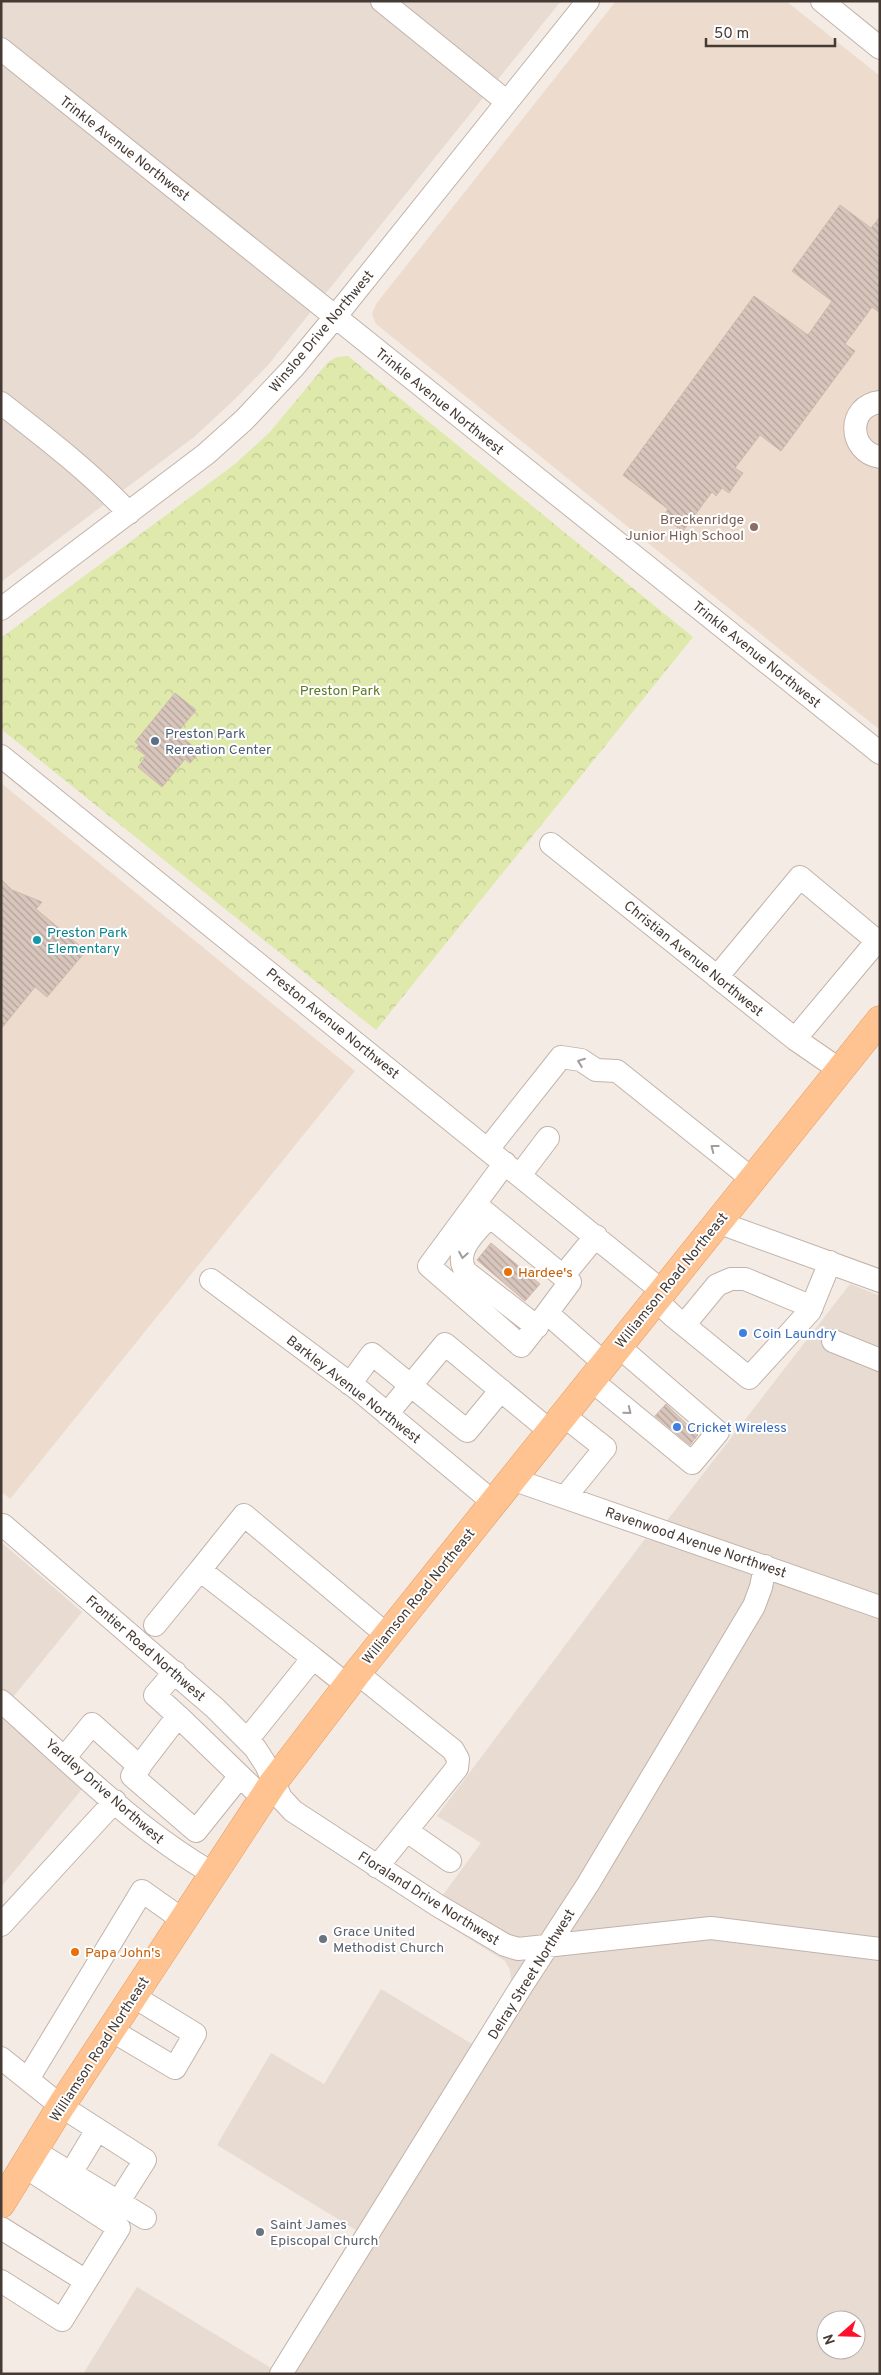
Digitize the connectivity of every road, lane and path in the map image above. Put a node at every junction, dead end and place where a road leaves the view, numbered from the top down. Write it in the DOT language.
graph roads {
  1 [pos="382,1"];
  2 [pos="588,1"];
  3 [pos="822,1"];
  4 [pos="880,48"];
  5 [pos="1,49"];
  6 [pos="508,102"];
  7 [pos="335,317"];
  8 [pos="880,402"];
  9 [pos="1,403"];
  10 [pos="880,457"];
  11 [pos="129,513"];
  12 [pos="1,609"];
  13 [pos="880,753"];
  14 [pos="1,756"];
  15 [pos="551,844"];
  16 [pos="717,976"];
  17 [pos="880,1020"];
  18 [pos="795,1039"];
  19 [pos="840,1070"];
  20 [pos="548,1138"];
  21 [pos="504,1162"];
  22 [pos="752,1179"];
  23 [pos="483,1210"];
  24 [pos="717,1222"];
  25 [pos="596,1236"];
  26 [pos="830,1262"];
  27 [pos="563,1276"];
  28 [pos="212,1280"];
  29 [pos="880,1281"];
  30 [pos="659,1295"];
  31 [pos="812,1307"];
  32 [pos="542,1320"];
  33 [pos="684,1325"];
  34 [pos="833,1341"];
  35 [pos="880,1360"];
  36 [pos="604,1363"];
  37 [pos="350,1384"];
  38 [pos="410,1386"];
  39 [pos="501,1390"];
  40 [pos="387,1414"];
  41 [pos="557,1423"];
  42 [pos="512,1479"];
  43 [pos="566,1496"];
  44 [pos="493,1502"];
  45 [pos="3,1525"];
  46 [pos="765,1566"];
  47 [pos="200,1570"];
  48 [pos="880,1607"];
  49 [pos="155,1625"];
  50 [pos="387,1635"];
  51 [pos="313,1658"];
  52 [pos="174,1672"];
  53 [pos="352,1679"];
  54 [pos="1,1701"];
  55 [pos="178,1716"];
  56 [pos="247,1740"];
  57 [pos="65,1757"];
  58 [pos="140,1767"];
  59 [pos="240,1776"];
  60 [pos="268,1791"];
  61 [pos="115,1801"];
  62 [pos="179,1817"];
  63 [pos="408,1831"];
  64 [pos="161,1840"];
  65 [pos="450,1861"];
  66 [pos="377,1868"];
  67 [pos="214,1874"];
  68 [pos="183,1920"];
  69 [pos="1,1925"];
  70 [pos="548,1946"];
  71 [pos="880,1949"];
  72 [pos="133,1996"];
  73 [pos="111,2030"];
  74 [pos="1,2058"];
  75 [pos="28,2079"];
  76 [pos="61,2106"];
  77 [pos="97,2130"];
  78 [pos="29,2158"];
  79 [pos="71,2173"];
  80 [pos="118,2201"];
  81 [pos="1,2204"];
  82 [pos="145,2218"];
  83 [pos="1,2228"];
  84 [pos="1,2281"];
  85 [pos="86,2281"];
  86 [pos="281,2374"];
  1 -- 6 [label="street"];
  2 -- 6 [label="street, Winsloe Drive Northwest"];
  3 -- 4 [label="street"];
  5 -- 7 [label="street, Trinkle Avenue Northwest"];
  6 -- 7 [label="street, Winsloe Drive Northwest"];
  7 -- 11 [label="street, Winsloe Drive Northwest"];
  7 -- 13 [label="street, Trinkle Avenue Northwest"];
  8 -- 10 [label="street"];
  9 -- 11 [label="street"];
  11 -- 12 [label="street, Winsloe Drive Northwest"];
  14 -- 21 [label="street, Preston Avenue Northwest"];
  15 -- 16 [label="street, Christian Avenue Northwest"];
  16 -- 18 [label="street, Christian Avenue Northwest"];
  16 -- 18 [label="street"];
  17 -- 19 [label="main road, Williamson Road Northeast"];
  18 -- 19 [label="street, Christian Avenue Northwest"];
  19 -- 22 [label="main road, Williamson Road Northeast"];
  20 -- 21 [label="street"];
  22 -- 21 [label="street, one-way"];
  21 -- 23 [label="street"];
  21 -- 25 [label="street, Preston Avenue Northwest"];
  22 -- 24 [label="main road, Williamson Road Northeast"];
  23 -- 27 [label="street"];
  23 -- 32 [label="street, one-way"];
  23 -- 32 [label="street"];
  24 -- 26 [label="street"];
  24 -- 30 [label="main road, Williamson Road Northeast"];
  25 -- 27 [label="street"];
  25 -- 30 [label="street, Preston Avenue Northwest"];
  26 -- 29 [label="street"];
  26 -- 31 [label="street"];
  27 -- 32 [label="street"];
  28 -- 37 [label="street, Barkley Avenue Northwest"];
  30 -- 33 [label="street, Preston Avenue Northwest"];
  30 -- 36 [label="main road, Williamson Road Northeast"];
  31 -- 33 [label="street"];
  31 -- 33 [label="street, Preston Avenue Northwest"];
  32 -- 36 [label="street"];
  34 -- 35 [label="street"];
  36 -- 36 [label="street, one-way"];
  36 -- 41 [label="main road, Williamson Road Northeast"];
  37 -- 38 [label="street"];
  37 -- 40 [label="street, Barkley Avenue Northwest"];
  38 -- 39 [label="street"];
  38 -- 39 [label="street"];
  38 -- 40 [label="street"];
  39 -- 41 [label="street"];
  40 -- 44 [label="street, Barkley Avenue Northwest"];
  41 -- 42 [label="main road, Williamson Road Northeast"];
  41 -- 43 [label="street"];
  42 -- 43 [label="street, Ravenwood Avenue Northwest"];
  42 -- 44 [label="main road, Williamson Road Northeast"];
  43 -- 46 [label="street, Ravenwood Avenue Northwest"];
  44 -- 50 [label="main road, Williamson Road Northeast"];
  45 -- 52 [label="street, Frontier Road Northwest"];
  46 -- 48 [label="street, Ravenwood Avenue Northwest"];
  46 -- 70 [label="street, Delray Street Northwest"];
  47 -- 49 [label="street"];
  47 -- 50 [label="street"];
  47 -- 51 [label="street"];
  50 -- 53 [label="main road, Williamson Road Northeast"];
  51 -- 53 [label="street"];
  51 -- 56 [label="street"];
  52 -- 55 [label="street"];
  52 -- 56 [label="street, Frontier Road Northwest"];
  53 -- 60 [label="main road, Williamson Road Northeast"];
  53 -- 63 [label="street"];
  54 -- 57 [label="street, Yardley Drive Northwest"];
  55 -- 58 [label="street"];
  55 -- 59 [label="street"];
  56 -- 60 [label="street, Frontier Road Northwest"];
  57 -- 58 [label="street"];
  57 -- 61 [label="street, Yardley Drive Northwest"];
  58 -- 62 [label="street"];
  59 -- 60 [label="street"];
  59 -- 62 [label="street"];
  60 -- 66 [label="street, Floraland Drive Northwest"];
  60 -- 67 [label="main road, Williamson Road Northeast"];
  61 -- 64 [label="street, Yardley Drive Northwest"];
  61 -- 69 [label="street"];
  62 -- 64 [label="street"];
  63 -- 65 [label="street"];
  63 -- 66 [label="street"];
  64 -- 67 [label="street, Yardley Drive Northwest"];
  66 -- 70 [label="street, Floraland Drive Northwest"];
  67 -- 68 [label="main road, Williamson Road Northeast"];
  68 -- 72 [label="main road, Williamson Road Northeast"];
  68 -- 75 [label="street"];
  70 -- 71 [label="street, Floraland Drive Northwest"];
  70 -- 86 [label="street, Delray Street Northwest"];
  72 -- 73 [label="main road, Williamson Road Northeast"];
  72 -- 73 [label="street"];
  73 -- 76 [label="main road, Williamson Road Northeast"];
  74 -- 75 [label="street"];
  75 -- 76 [label="street"];
  76 -- 77 [label="street"];
  76 -- 78 [label="main road, Williamson Road Northeast"];
  77 -- 79 [label="street"];
  77 -- 80 [label="street"];
  78 -- 79 [label="street"];
  78 -- 81 [label="main road, Williamson Road Northeast"];
  78 -- 85 [label="street"];
  79 -- 80 [label="street"];
  80 -- 82 [label="street"];
  83 -- 85 [label="street"];
  84 -- 85 [label="street"];
}
